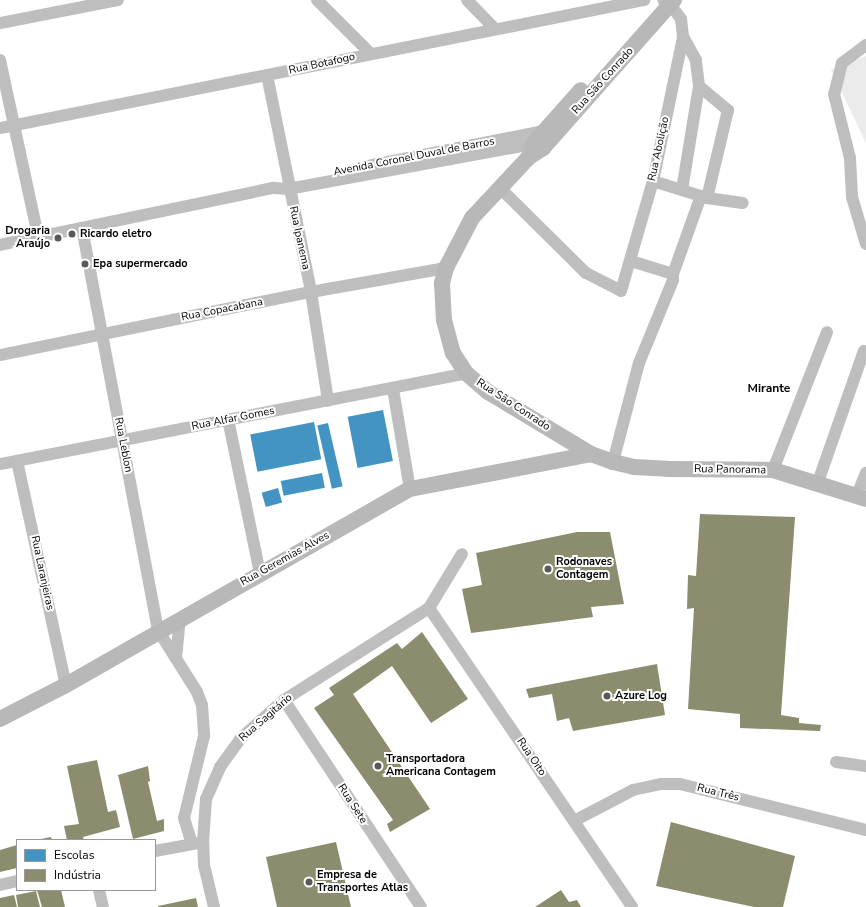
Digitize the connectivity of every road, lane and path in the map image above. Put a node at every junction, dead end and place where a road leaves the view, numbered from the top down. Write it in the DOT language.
graph roads {
  1 [pos="118,0"];
  2 [pos="318,0"];
  3 [pos="467,0"];
  4 [pos="644,0"];
  5 [pos="668,1"];
  6 [pos="610,2"];
  7 [pos="0,23"];
  8 [pos="494,28"];
  9 [pos="684,37"];
  10 [pos="866,45"];
  11 [pos="371,54"];
  12 [pos="0,60"];
  13 [pos="267,75"];
  14 [pos="700,86"];
  15 [pos="16,125"];
  16 [pos="0,128"];
  17 [pos="540,144"];
  18 [pos="653,181"];
  19 [pos="288,185"];
  20 [pos="500,188"];
  21 [pos="682,190"];
  22 [pos="704,197"];
  23 [pos="743,203"];
  24 [pos="82,228"];
  25 [pos="696,234"];
  26 [pos="38,236"];
  27 [pos="866,244"];
  28 [pos="0,245"];
  29 [pos="631,261"];
  30 [pos="446,268"];
  31 [pos="673,277"];
  32 [pos="311,292"];
  33 [pos="827,332"];
  34 [pos="102,334"];
  35 [pos="864,351"];
  36 [pos="0,355"];
  37 [pos="466,373"];
  38 [pos="393,388"];
  39 [pos="328,401"];
  40 [pos="228,419"];
  41 [pos="123,441"];
  42 [pos="591,454"];
  43 [pos="17,461"];
  44 [pos="613,462"];
  45 [pos="0,464"];
  46 [pos="773,470"];
  47 [pos="866,473"];
  48 [pos="818,482"];
  49 [pos="410,489"];
  50 [pos="862,497"];
  51 [pos="462,554"];
  52 [pos="260,573"];
  53 [pos="429,608"];
  54 [pos="180,618"];
  55 [pos="158,630"];
  56 [pos="176,658"];
  57 [pos="66,685"];
  58 [pos="284,700"];
  59 [pos="0,718"];
  60 [pos="836,762"];
  61 [pos="866,766"];
  62 [pos="574,821"];
  63 [pos="866,830"];
  64 [pos="197,843"];
  65 [pos="156,851"];
  66 [pos="16,881"];
  67 [pos="0,885"];
  68 [pos="99,891"];
  69 [pos="103,907"];
  70 [pos="214,907"];
  71 [pos="421,907"];
  72 [pos="632,907"];
  1 -- 7 [label="street"];
  2 -- 11 [label="street"];
  3 -- 8 [label="street"];
  4 -- 6 [label="street, Rua Botafogo"];
  5 -- 9 [label="street, Rua Abolição"];
  5 -- 17 [label="street, Rua São Conrado"];
  6 -- 8 [label="street, Rua Botafogo"];
  8 -- 11 [label="street, Rua Botafogo"];
  9 -- 14 [label="street, Rua Abolição"];
  9 -- 18 [label="street, Rua Abolição"];
  10 -- 27 [label="street"];
  11 -- 13 [label="street, Rua Botafogo"];
  12 -- 15 [label="street"];
  13 -- 15 [label="street, Rua Botafogo"];
  13 -- 19 [label="street, Rua Ipanema"];
  14 -- 21 [label="street, Rua Abolição"];
  14 -- 22 [label="street"];
  15 -- 16 [label="street, Rua Botafogo"];
  15 -- 26 [label="street"];
  17 -- 19 [label="street, Avenida Coronel Duval de Barros"];
  17 -- 20 [label="street, Rua São Conrado"];
  18 -- 21 [label="street"];
  18 -- 29 [label="street, Rua Abolição"];
  19 -- 24 [label="street, Avenida Coronel Duval de Barros"];
  19 -- 32 [label="street, Rua Ipanema"];
  20 -- 29 [label="street, Rua Abolição"];
  20 -- 30 [label="street, Rua São Conrado"];
  21 -- 22 [label="street"];
  22 -- 23 [label="street"];
  22 -- 31 [label="street"];
  24 -- 26 [label="street, Avenida Coronel Duval de Barros"];
  24 -- 34 [label="street, Rua Leblon"];
  25 -- 31 [label="street"];
  26 -- 28 [label="street, Avenida Coronel Duval de Barros"];
  29 -- 31 [label="street"];
  30 -- 32 [label="street, Rua Copacabana"];
  30 -- 37 [label="street, Rua São Conrado"];
  31 -- 44 [label="street"];
  32 -- 34 [label="street, Rua Copacabana"];
  32 -- 39 [label="street, Rua Ipanema"];
  33 -- 46 [label="street"];
  34 -- 36 [label="street, Rua Copacabana"];
  34 -- 41 [label="street, Rua Leblon"];
  35 -- 48 [label="street"];
  37 -- 38 [label="street, Rua Alfar Gomes"];
  37 -- 42 [label="street, Rua São Conrado"];
  38 -- 39 [label="street, Rua Alfar Gomes"];
  38 -- 49 [label="street"];
  39 -- 40 [label="street, Rua Alfar Gomes"];
  40 -- 41 [label="street, Rua Alfar Gomes"];
  40 -- 52 [label="street"];
  41 -- 43 [label="street, Rua Alfar Gomes"];
  41 -- 55 [label="street, Rua Leblon"];
  42 -- 44 [label="street, Rua Panorama"];
  42 -- 49 [label="street, Rua Geremias Alves"];
  43 -- 45 [label="street, Rua Alfar Gomes"];
  43 -- 57 [label="street, Rua Laranjeiras"];
  44 -- 46 [label="street, Rua Panorama"];
  46 -- 48 [label="street, Rua Panorama"];
  47 -- 50 [label="street"];
  48 -- 50 [label="street, Rua Panorama"];
  49 -- 52 [label="street, Rua Geremias Alves"];
  51 -- 53 [label="street, Rua Sagitário"];
  52 -- 54 [label="street, Rua Geremias Alves"];
  53 -- 58 [label="street, Rua Sagitário"];
  53 -- 62 [label="street, Rua Oito"];
  54 -- 55 [label="street, Rua Geremias Alves"];
  54 -- 56 [label="street"];
  55 -- 56 [label="street, Rua Leblon"];
  55 -- 57 [label="street, Rua Geremias Alves"];
  56 -- 64 [label="street, Rua Leblon"];
  57 -- 59 [label="street, Rua Geremias Alves"];
  58 -- 64 [label="street, Rua Sagitário"];
  58 -- 71 [label="street, Rua Sete"];
  60 -- 61 [label="street"];
  62 -- 63 [label="street, Rua Três"];
  62 -- 72 [label="street, Rua Oito"];
  64 -- 65 [label="street"];
  64 -- 70 [label="street, Rua Sagitário"];
  66 -- 67 [label="street"];
  68 -- 69 [label="street"];
}
